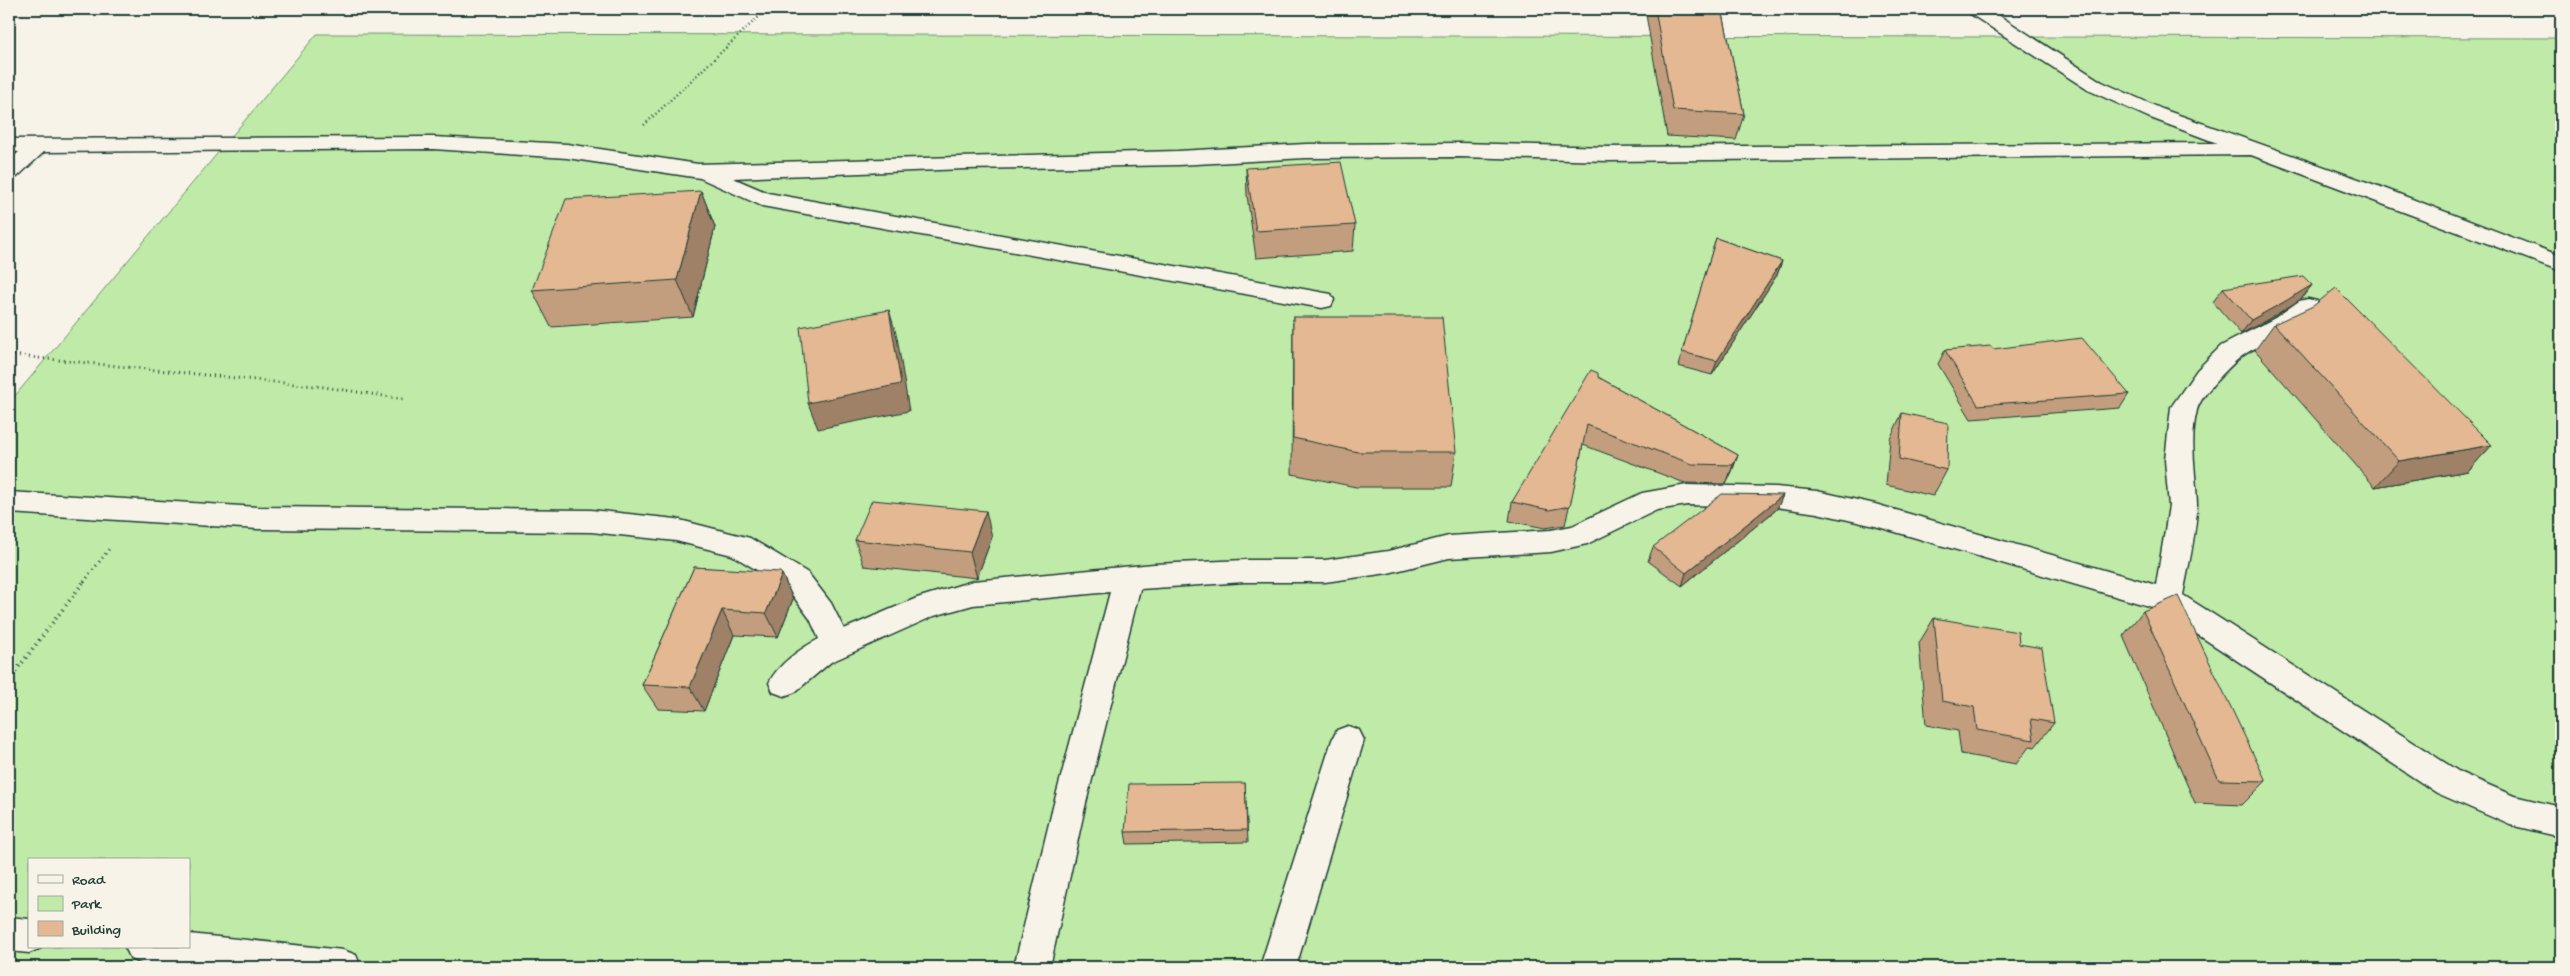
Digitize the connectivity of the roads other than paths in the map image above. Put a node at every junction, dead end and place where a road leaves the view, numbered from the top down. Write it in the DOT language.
graph roads {
  1 [pos="1976,9"];
  2 [pos="9,145"];
  3 [pos="39,145"];
  4 [pos="2251,149"];
  5 [pos="698,171"];
  6 [pos="9,172"];
  7 [pos="2561,258"];
  8 [pos="1322,300"];
  9 [pos="2308,308"];
  10 [pos="9,504"];
  11 [pos="1128,578"];
  12 [pos="2168,600"];
  13 [pos="837,645"];
  14 [pos="784,683"];
  15 [pos="1348,740"];
  16 [pos="2561,822"];
  17 [pos="9,934"];
  18 [pos="28,936"];
  19 [pos="153,948"];
  20 [pos="343,967"];
  21 [pos="1032,967"];
  22 [pos="1278,967"];
  1 -- 4 [label="street"];
  2 -- 3 [label="street"];
  3 -- 5 [label="street"];
  3 -- 6 [label="street"];
  4 -- 5 [label="street"];
  4 -- 7 [label="street"];
  5 -- 8 [label="street"];
  9 -- 12 [label="street"];
  10 -- 13 [label="street"];
  11 -- 12 [label="street"];
  11 -- 13 [label="street"];
  11 -- 21 [label="street"];
  12 -- 16 [label="street"];
  13 -- 14 [label="street"];
  15 -- 22 [label="street"];
  17 -- 18 [label="street"];
  19 -- 20 [label="street"];
}
